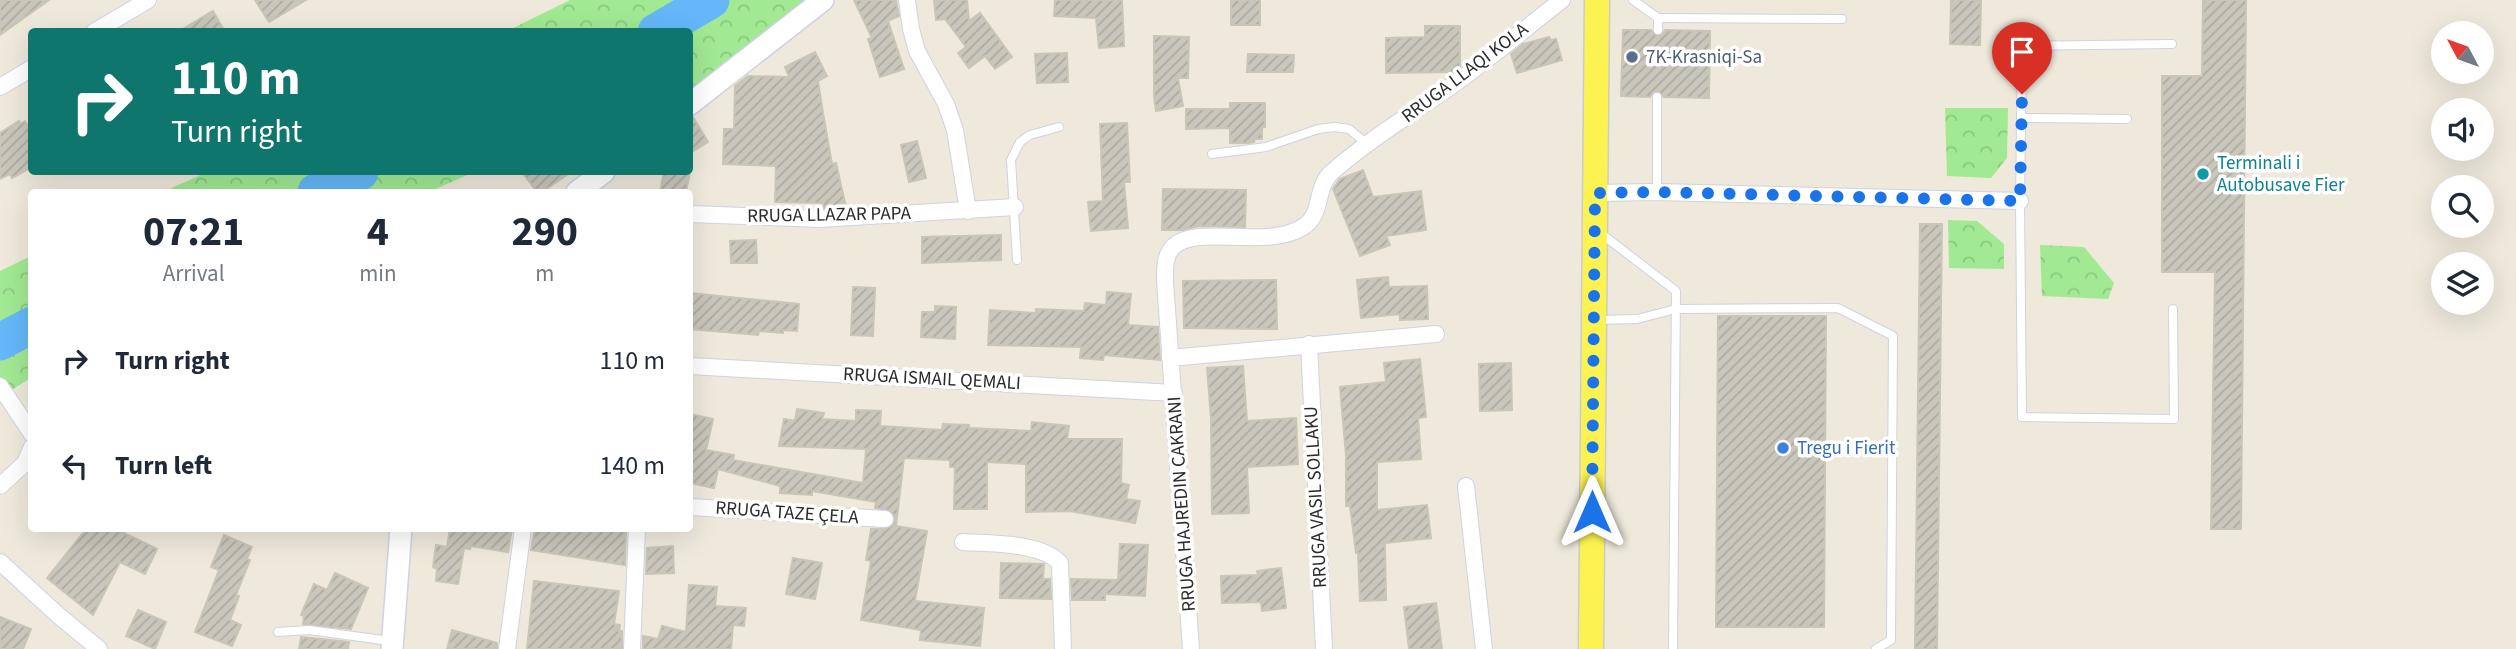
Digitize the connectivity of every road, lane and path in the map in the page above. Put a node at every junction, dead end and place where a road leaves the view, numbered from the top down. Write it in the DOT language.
graph roads {
  1 [pos="148,0"];
  2 [pos="823,0"];
  3 [pos="907,0"];
  4 [pos="1562,0"];
  5 [pos="1597,0"];
  6 [pos="1633,0"];
  7 [pos="1658,18"];
  8 [pos="1842,19"];
  9 [pos="101,28"];
  10 [pos="1658,30"];
  11 [pos="2172,44"];
  12 [pos="28,70"];
  13 [pos="0,87"];
  14 [pos="1657,97"];
  15 [pos="693,102"];
  16 [pos="2022,118"];
  17 [pos="2127,119"];
  18 [pos="1059,128"];
  19 [pos="1367,144"];
  20 [pos="1212,154"];
  21 [pos="600,175"];
  22 [pos="581,189"];
  23 [pos="1657,192"];
  24 [pos="1595,193"];
  25 [pos="2020,201"];
  26 [pos="1015,207"];
  27 [pos="968,211"];
  28 [pos="693,214"];
  29 [pos="1594,228"];
  30 [pos="1017,260"];
  31 [pos="1676,309"];
  32 [pos="2173,309"];
  33 [pos="1593,320"];
  34 [pos="1436,334"];
  35 [pos="1309,344"];
  36 [pos="1170,358"];
  37 [pos="693,366"];
  38 [pos="0,386"];
  39 [pos="1174,393"];
  40 [pos="28,432"];
  41 [pos="28,450"];
  42 [pos="0,486"];
  43 [pos="1466,486"];
  44 [pos="693,507"];
  45 [pos="885,519"];
  46 [pos="401,532"];
  47 [pos="522,532"];
  48 [pos="638,532"];
  49 [pos="963,542"];
  50 [pos="0,562"];
  51 [pos="278,632"];
  52 [pos="393,645"];
  53 [pos="100,649"];
  54 [pos="507,649"];
  55 [pos="632,649"];
  56 [pos="1063,649"];
  57 [pos="1191,649"];
  58 [pos="1324,649"];
  59 [pos="1484,649"];
  60 [pos="1591,649"];
  61 [pos="1673,649"];
  62 [pos="1876,649"];
  1 -- 9 [label="street"];
  2 -- 15 [label="street"];
  3 -- 27 [label="street"];
  4 -- 19 [label="street, RRUGA LLAQI KOLA"];
  5 -- 24 [label="main road"];
  6 -- 7 [label="lane"];
  7 -- 8 [label="lane"];
  7 -- 10 [label="lane"];
  11 -- 16 [label="lane"];
  12 -- 13 [label="street"];
  14 -- 23 [label="lane"];
  16 -- 17 [label="lane"];
  16 -- 25 [label="lane"];
  18 -- 26 [label="lane"];
  19 -- 20 [label="lane"];
  19 -- 36 [label="street, RRUGA LLAQI KOLA"];
  21 -- 22 [label="street"];
  23 -- 24 [label="street"];
  23 -- 25 [label="street"];
  24 -- 29 [label="main road"];
  25 -- 32 [label="lane"];
  26 -- 27 [label="street, RRUGA LLAZAR PAPA"];
  26 -- 30 [label="lane"];
  27 -- 28 [label="street, RRUGA LLAZAR PAPA"];
  29 -- 31 [label="lane"];
  29 -- 33 [label="main road"];
  31 -- 33 [label="lane"];
  31 -- 61 [label="lane"];
  31 -- 62 [label="lane"];
  33 -- 60 [label="main road"];
  34 -- 35 [label="street"];
  35 -- 36 [label="street"];
  35 -- 58 [label="street, RRUGA VASIL SOLLAKU"];
  36 -- 39 [label="street, RRUGA HAJREDIN CAKRANI"];
  37 -- 39 [label="street, RRUGA ISMAIL QEMALI"];
  38 -- 40 [label="street"];
  39 -- 57 [label="street, RRUGA HAJREDIN CAKRANI"];
  41 -- 42 [label="street"];
  43 -- 59 [label="street"];
  44 -- 45 [label="street, RRUGA TAZE ÇELA"];
  46 -- 52 [label="street"];
  47 -- 54 [label="street"];
  48 -- 55 [label="street"];
  49 -- 56 [label="street"];
  50 -- 53 [label="street"];
  51 -- 52 [label="lane"];
}
